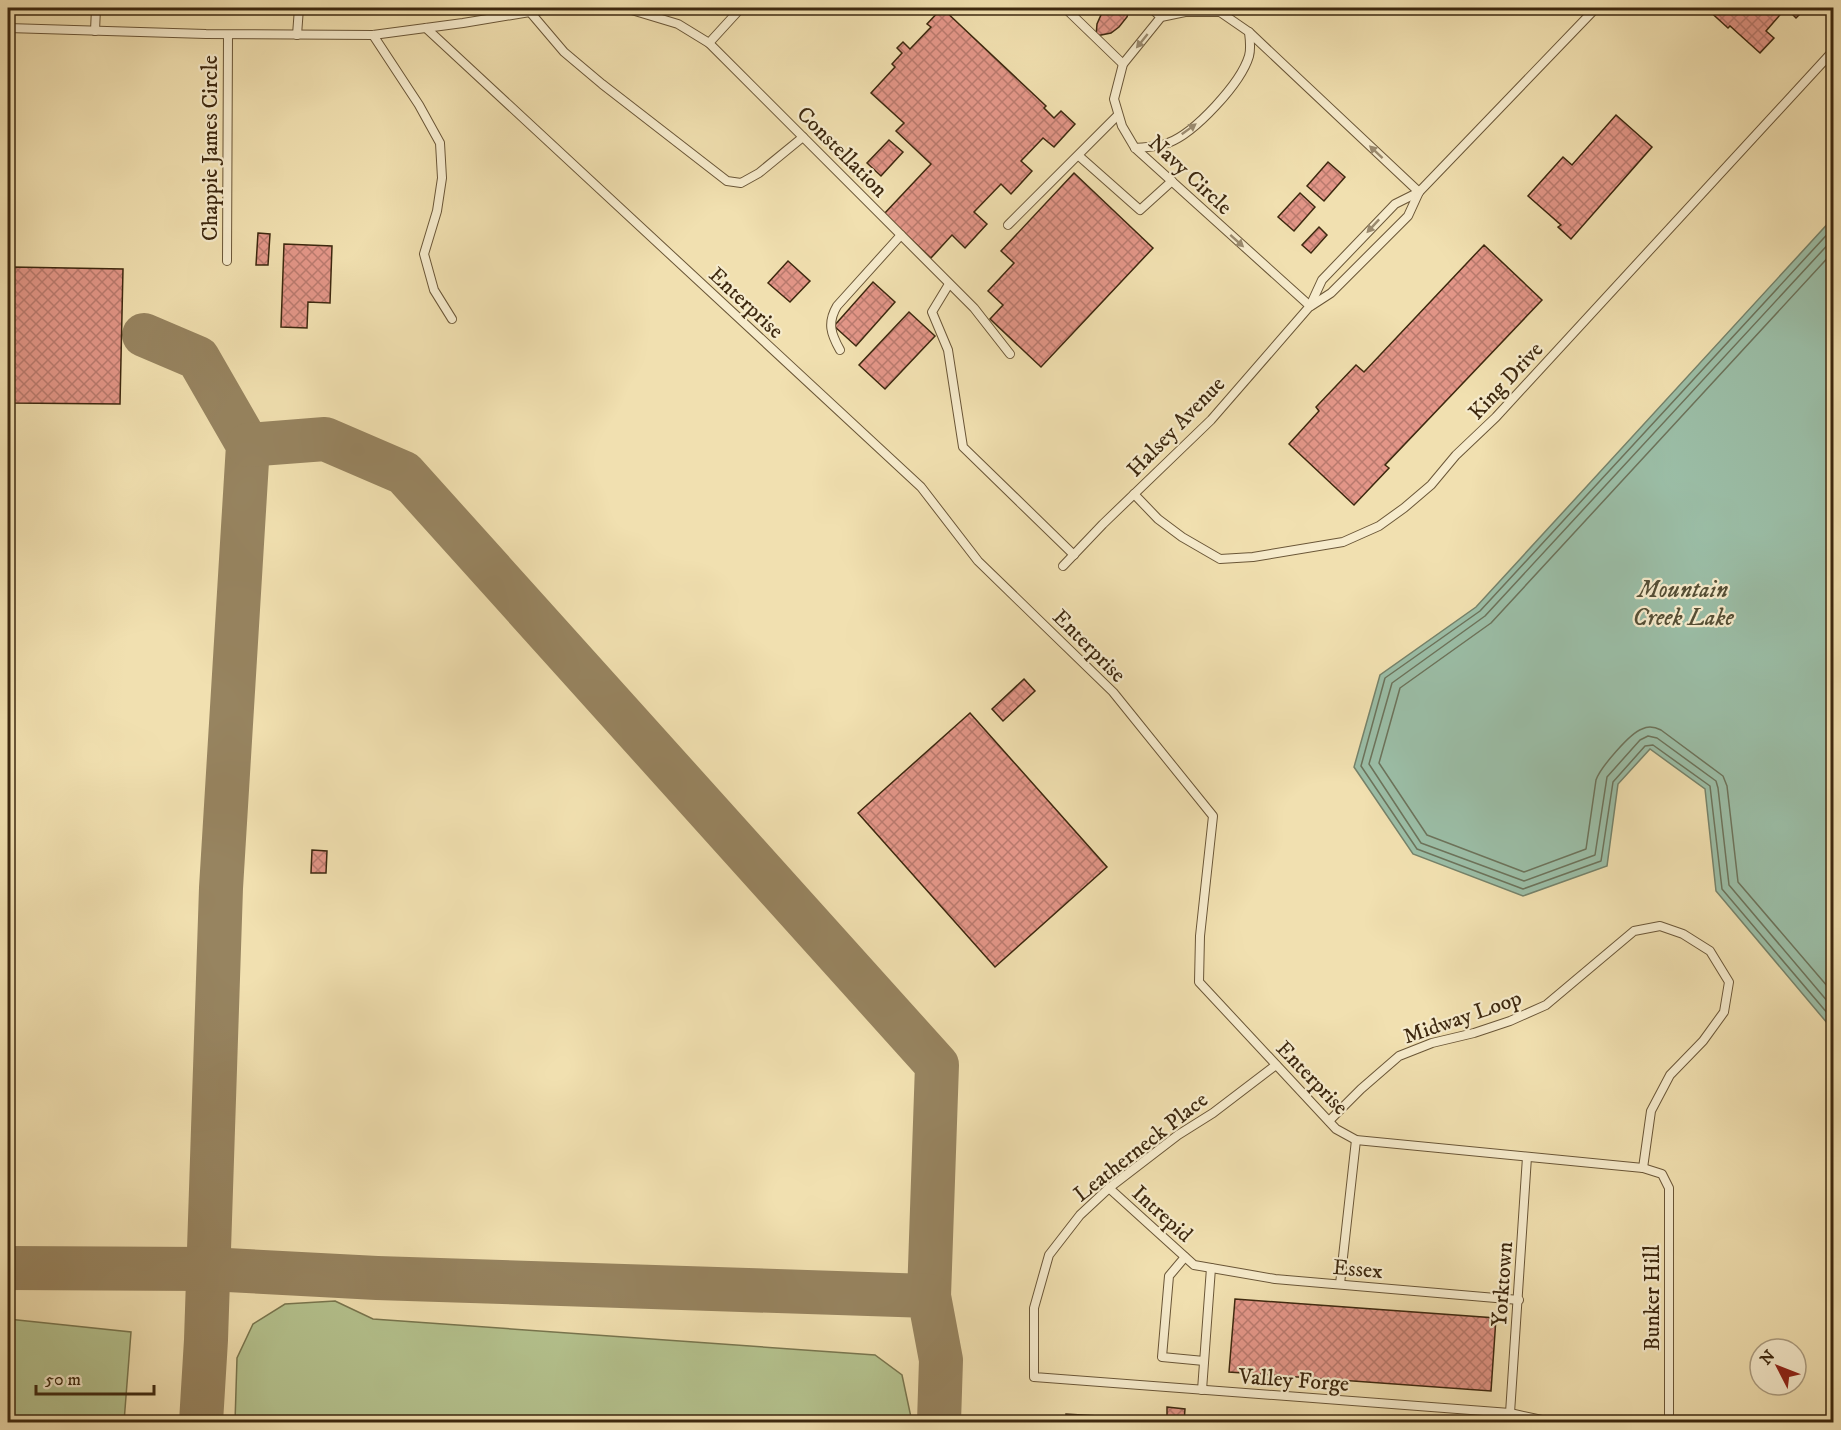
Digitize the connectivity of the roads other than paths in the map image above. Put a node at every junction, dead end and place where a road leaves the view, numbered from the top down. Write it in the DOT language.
graph roads {
  1 [pos="96,8"];
  2 [pos="299,8"];
  3 [pos="554,8"];
  4 [pos="626,8"];
  5 [pos="741,8"];
  6 [pos="1151,8"];
  7 [pos="1170,8"];
  8 [pos="1596,8"];
  9 [pos="1069,9"];
  10 [pos="530,12"];
  11 [pos="1161,17"];
  12 [pos="8,28"];
  13 [pos="426,28"];
  14 [pos="95,31"];
  15 [pos="1249,32"];
  16 [pos="228,35"];
  17 [pos="297,35"];
  18 [pos="373,36"];
  19 [pos="709,43"];
  20 [pos="1833,50"];
  21 [pos="1123,64"];
  22 [pos="1118,116"];
  23 [pos="803,137"];
  24 [pos="1135,148"];
  25 [pos="1079,156"];
  26 [pos="1172,181"];
  27 [pos="1419,192"];
  28 [pos="1008,225"];
  29 [pos="901,235"];
  30 [pos="1359,242"];
  31 [pos="1371,253"];
  32 [pos="227,261"];
  33 [pos="949,284"];
  34 [pos="1310,306"];
  35 [pos="452,319"];
  36 [pos="840,350"];
  37 [pos="1010,354"];
  38 [pos="1134,494"];
  39 [pos="1074,555"];
  40 [pos="1063,566"];
  41 [pos="1276,1065"];
  42 [pos="1329,1121"];
  43 [pos="1356,1140"];
  44 [pos="1527,1156"];
  45 [pos="1643,1168"];
  46 [pos="1662,1174"];
  47 [pos="1108,1188"];
  48 [pos="1185,1257"];
  49 [pos="1194,1265"];
  50 [pos="1211,1268"];
  51 [pos="1340,1284"];
  52 [pos="1519,1300"];
  53 [pos="1204,1361"];
  54 [pos="1034,1377"];
  55 [pos="1202,1390"];
  56 [pos="1510,1413"];
  57 [pos="1551,1422"];
  58 [pos="1669,1422"];
  1 -- 14 [label="lane"];
  2 -- 17 [label="lane"];
  3 -- 10 [label="lane"];
  4 -- 19 [label="lane, Constellation"];
  5 -- 19 [label="lane"];
  6 -- 11 [label="lane"];
  7 -- 11 [label="lane, Navy Circle"];
  8 -- 27 [label="lane, Halsey Avenue"];
  9 -- 21 [label="lane"];
  10 -- 13 [label="lane"];
  10 -- 23 [label="lane"];
  11 -- 15 [label="lane"];
  11 -- 21 [label="lane, Navy Circle, one-way"];
  12 -- 14 [label="lane"];
  13 -- 18 [label="lane"];
  13 -- 41 [label="lane, Enterprise"];
  14 -- 16 [label="lane"];
  24 -- 15 [label="lane, one-way"];
  27 -- 15 [label="lane, one-way"];
  16 -- 17 [label="lane"];
  16 -- 32 [label="lane, Chappie James Circle"];
  17 -- 18 [label="lane"];
  18 -- 35 [label="lane"];
  19 -- 23 [label="lane, Constellation"];
  20 -- 38 [label="lane, King Drive"];
  21 -- 22 [label="lane, Navy Circle"];
  22 -- 24 [label="lane, Navy Circle"];
  22 -- 25 [label="lane"];
  23 -- 29 [label="lane, Constellation"];
  24 -- 26 [label="lane, Navy Circle"];
  25 -- 26 [label="lane"];
  25 -- 28 [label="lane"];
  26 -- 34 [label="lane, Navy Circle, one-way"];
  27 -- 30 [label="lane, Halsey Avenue, one-way"];
  27 -- 31 [label="lane, Halsey Avenue"];
  29 -- 33 [label="lane, Constellation"];
  29 -- 36 [label="lane"];
  30 -- 31 [label="lane"];
  30 -- 34 [label="lane, Halsey Avenue"];
  31 -- 34 [label="lane, Halsey Avenue"];
  33 -- 37 [label="lane, Constellation"];
  33 -- 39 [label="lane"];
  34 -- 38 [label="lane, Halsey Avenue"];
  38 -- 39 [label="lane, Halsey Avenue"];
  39 -- 40 [label="lane, Halsey Avenue"];
  41 -- 42 [label="lane, Enterprise"];
  41 -- 47 [label="lane, Leatherneck Place"];
  42 -- 43 [label="lane, Enterprise"];
  42 -- 45 [label="lane, Midway Loop"];
  43 -- 44 [label="lane, Enterprise"];
  43 -- 51 [label="lane"];
  44 -- 45 [label="lane, Enterprise"];
  44 -- 52 [label="lane, Yorktown"];
  45 -- 46 [label="lane, Enterprise"];
  46 -- 58 [label="lane, Bunker Hill"];
  47 -- 48 [label="lane, Intrepid"];
  47 -- 54 [label="lane, Leatherneck Place"];
  48 -- 49 [label="lane, Intrepid"];
  48 -- 53 [label="lane"];
  49 -- 50 [label="lane, Essex"];
  50 -- 51 [label="lane, Essex"];
  50 -- 53 [label="lane"];
  51 -- 52 [label="lane, Essex"];
  52 -- 56 [label="lane, Yorktown"];
  53 -- 55 [label="lane"];
  54 -- 55 [label="lane, Valley Forge"];
  55 -- 56 [label="lane, Valley Forge"];
  56 -- 57 [label="lane, Valley Forge"];
}
